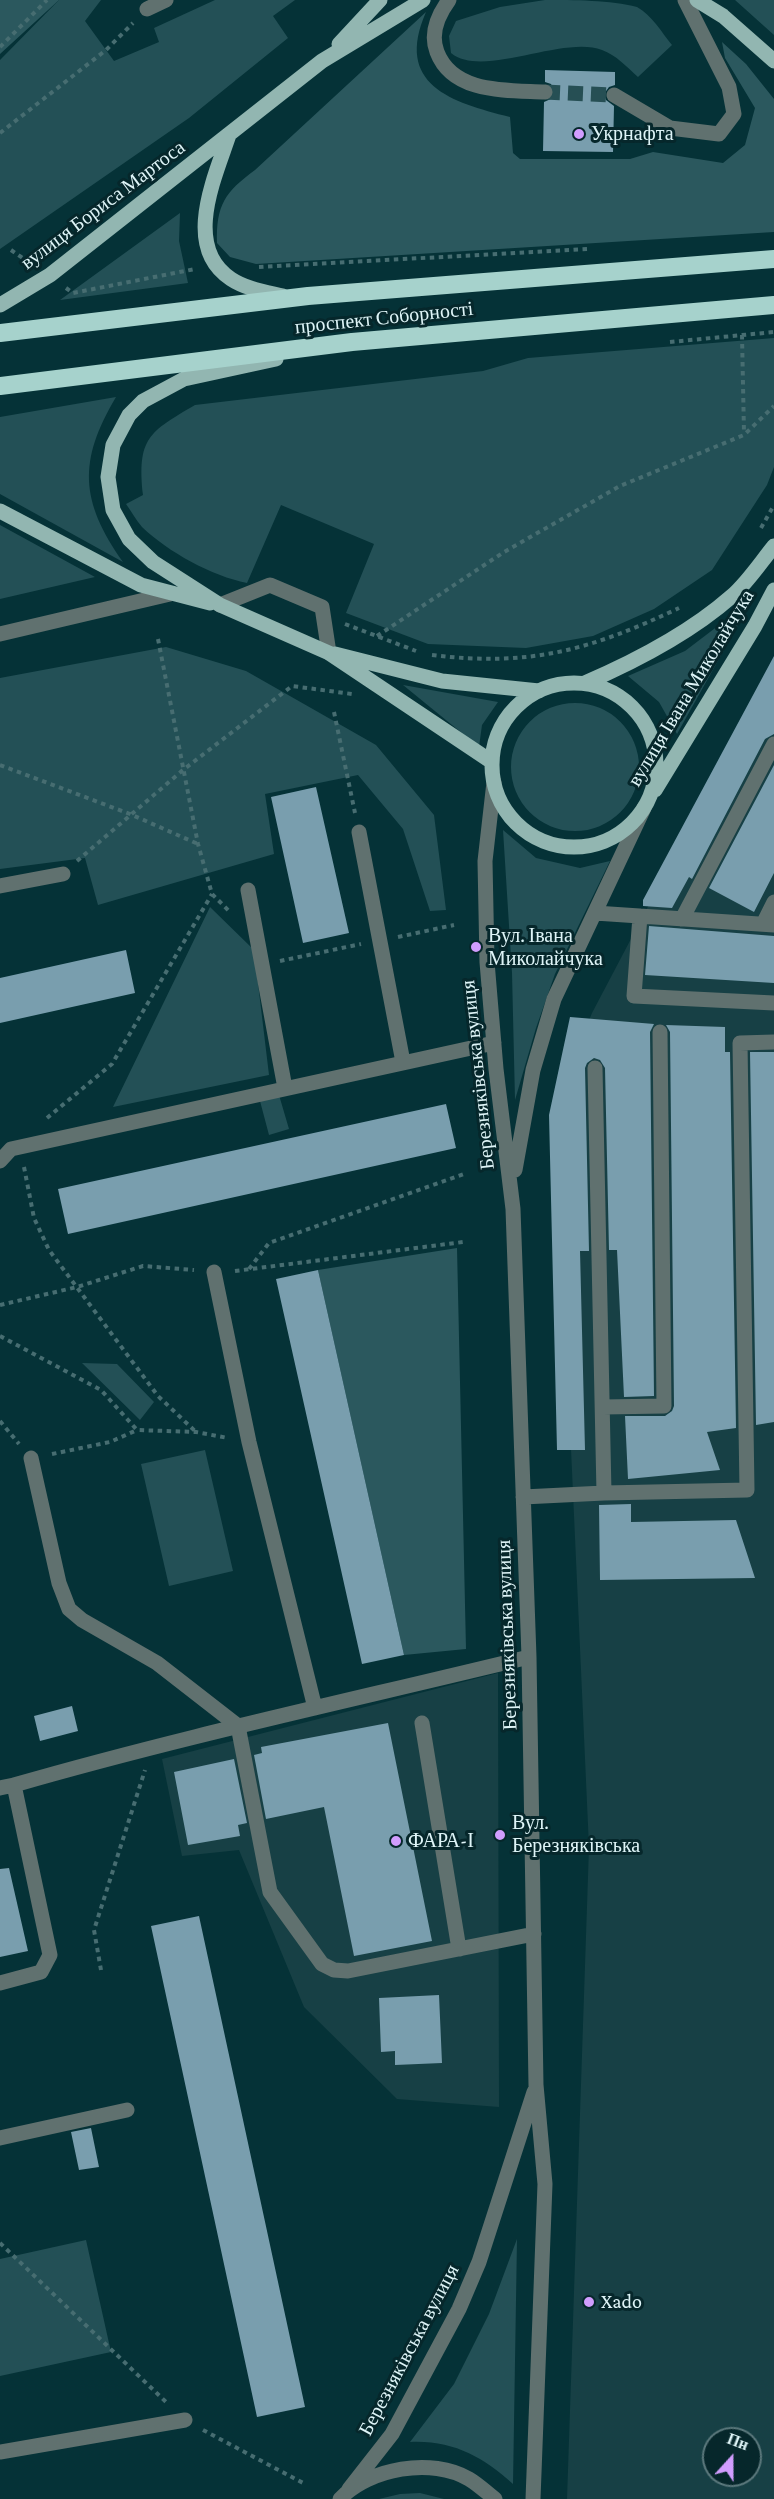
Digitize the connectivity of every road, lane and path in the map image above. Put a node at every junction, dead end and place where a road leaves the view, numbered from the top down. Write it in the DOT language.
graph roads {
  1 [pos="47,0"];
  2 [pos="166,0"];
  3 [pos="380,0"];
  4 [pos="423,0"];
  5 [pos="449,0"];
  6 [pos="685,0"];
  7 [pos="697,0"];
  8 [pos="147,9"];
  9 [pos="0,47"];
  10 [pos="322,61"];
  11 [pos="774,61"];
  12 [pos="545,92"];
  13 [pos="614,95"];
  14 [pos="0,133"];
  15 [pos="230,135"];
  16 [pos="588,249"];
  17 [pos="11,250"];
  18 [pos="774,259"];
  19 [pos="214,264"];
  20 [pos="50,275"];
  21 [pos="289,298"];
  22 [pos="0,305"];
  23 [pos="774,305"];
  24 [pos="774,332"];
  25 [pos="0,333"];
  26 [pos="742,335"];
  27 [pos="352,342"];
  28 [pos="670,342"];
  29 [pos="0,386"];
  30 [pos="774,406"];
  31 [pos="744,435"];
  32 [pos="774,505"];
  33 [pos="0,511"];
  34 [pos="759,531"];
  35 [pos="774,546"];
  36 [pos="774,590"];
  37 [pos="170,594"];
  38 [pos="220,605"];
  39 [pos="685,605"];
  40 [pos="323,615"];
  41 [pos="0,634"];
  42 [pos="376,636"];
  43 [pos="158,639"];
  44 [pos="329,653"];
  45 [pos="585,683"];
  46 [pos="538,691"];
  47 [pos="352,694"];
  48 [pos="334,712"];
  49 [pos="774,744"];
  50 [pos="492,762"];
  51 [pos="0,765"];
  52 [pos="183,770"];
  53 [pos="494,782"];
  54 [pos="644,808"];
  55 [pos="130,814"];
  56 [pos="359,832"];
  57 [pos="198,844"];
  58 [pos="63,874"];
  59 [pos="0,886"];
  60 [pos="248,890"];
  61 [pos="212,894"];
  62 [pos="774,902"];
  63 [pos="595,913"];
  64 [pos="640,916"];
  65 [pos="682,919"];
  66 [pos="768,925"];
  67 [pos="257,939"];
  68 [pos="774,1003"];
  69 [pos="660,1032"];
  70 [pos="494,1042"];
  71 [pos="774,1042"];
  72 [pos="403,1062"];
  73 [pos="595,1068"];
  74 [pos="285,1088"];
  75 [pos="11,1149"];
  76 [pos="0,1161"];
  77 [pos="464,1174"];
  78 [pos="512,1185"];
  79 [pos="248,1270"];
  80 [pos="214,1272"];
  81 [pos="0,1336"];
  82 [pos="603,1407"];
  83 [pos="0,1421"];
  84 [pos="137,1430"];
  85 [pos="196,1432"];
  86 [pos="249,1442"];
  87 [pos="31,1458"];
  88 [pos="604,1493"];
  89 [pos="523,1497"];
  90 [pos="529,1657"];
  91 [pos="315,1708"];
  92 [pos="422,1723"];
  93 [pos="238,1726"];
  94 [pos="146,1769"];
  95 [pos="7,1787"];
  96 [pos="534,1934"];
  97 [pos="459,1949"];
  98 [pos="101,1970"];
  99 [pos="0,1983"];
  100 [pos="536,2085"];
  101 [pos="127,2110"];
  102 [pos="0,2138"];
  103 [pos="0,2243"];
  104 [pos="184,2420"];
  105 [pos="0,2452"];
  106 [pos="305,2484"];
  107 [pos="345,2494"];
  108 [pos="495,2499"];
  109 [pos="533,2499"];
  1 -- 9 [label="path"];
  2 -- 8 [label="street"];
  3 -- 10 [label="main road, вулиця Бориса Мартоса"];
  4 -- 10 [label="main road, вулиця Бориса Мартоса"];
  5 -- 12 [label="street"];
  6 -- 13 [label="street"];
  7 -- 11 [label="main road"];
  8 -- 14 [label="path"];
  10 -- 15 [label="main road, вулиця Бориса Мартоса"];
  15 -- 19 [label="main road"];
  15 -- 20 [label="main road, вулиця Бориса Мартоса"];
  16 -- 19 [label="path"];
  17 -- 20 [label="path"];
  18 -- 21 [label="highway, проспект Соборності"];
  19 -- 20 [label="path"];
  19 -- 21 [label="main road"];
  20 -- 22 [label="main road, вулиця Бориса Мартоса"];
  21 -- 25 [label="highway, проспект Соборності"];
  23 -- 27 [label="highway, проспект Соборності"];
  24 -- 26 [label="path"];
  26 -- 28 [label="path"];
  26 -- 31 [label="path"];
  27 -- 29 [label="highway, проспект Соборності"];
  27 -- 38 [label="main road"];
  30 -- 31 [label="path"];
  31 -- 42 [label="path"];
  32 -- 34 [label="path"];
  33 -- 37 [label="main road"];
  35 -- 45 [label="main road, вулиця Івана Миколайчука"];
  36 -- 54 [label="main road, вулиця Івана Миколайчука"];
  37 -- 38 [label="main road"];
  37 -- 41 [label="street"];
  38 -- 40 [label="street"];
  38 -- 44 [label="main road"];
  39 -- 42 [label="path"];
  40 -- 42 [label="path"];
  40 -- 44 [label="street"];
  43 -- 52 [label="path"];
  44 -- 46 [label="main road"];
  44 -- 50 [label="main road"];
  45 -- 46 [label="main road"];
  45 -- 54 [label="main road"];
  46 -- 50 [label="main road"];
  47 -- 52 [label="path"];
  48 -- 56 [label="path"];
  49 -- 65 [label="street"];
  50 -- 53 [label="main road"];
  51 -- 55 [label="path"];
  52 -- 55 [label="path"];
  52 -- 57 [label="path"];
  53 -- 54 [label="main road"];
  53 -- 70 [label="street, Березняківська вулиця"];
  54 -- 63 [label="street, Березняківська вулиця"];
  55 -- 57 [label="path"];
  55 -- 58 [label="path"];
  56 -- 72 [label="street"];
  57 -- 61 [label="path"];
  58 -- 59 [label="street"];
  60 -- 67 [label="street"];
  61 -- 67 [label="path"];
  61 -- 75 [label="path"];
  62 -- 66 [label="street"];
  63 -- 64 [label="street"];
  63 -- 78 [label="street, Березняківська вулиця"];
  64 -- 65 [label="street"];
  64 -- 68 [label="street"];
  65 -- 66 [label="street"];
  67 -- 74 [label="street"];
  69 -- 82 [label="street"];
  70 -- 72 [label="street"];
  70 -- 78 [label="street, Березняківська вулиця"];
  71 -- 88 [label="street"];
  72 -- 74 [label="street"];
  73 -- 82 [label="street"];
  74 -- 75 [label="street"];
  75 -- 76 [label="street"];
  75 -- 85 [label="path"];
  77 -- 79 [label="path"];
  78 -- 89 [label="street, Березняківська вулиця"];
  80 -- 86 [label="street"];
  81 -- 84 [label="path"];
  82 -- 88 [label="street"];
  83 -- 87 [label="path"];
  84 -- 85 [label="path"];
  84 -- 87 [label="path"];
  85 -- 86 [label="path"];
  86 -- 91 [label="street"];
  87 -- 93 [label="street"];
  88 -- 89 [label="street"];
  89 -- 90 [label="street, Березняківська вулиця"];
  90 -- 91 [label="street"];
  90 -- 96 [label="street, Березняківська вулиця"];
  91 -- 93 [label="street"];
  92 -- 97 [label="street"];
  93 -- 95 [label="street"];
  93 -- 97 [label="street"];
  94 -- 98 [label="path"];
  95 -- 99 [label="street"];
  96 -- 97 [label="street"];
  96 -- 100 [label="street, Березняківська вулиця"];
  100 -- 107 [label="street, Березняківська вулиця"];
  100 -- 109 [label="street, Березняківська вулиця"];
  101 -- 102 [label="street"];
  103 -- 104 [label="path"];
  104 -- 105 [label="street"];
  104 -- 106 [label="path"];
  107 -- 108 [label="street"];
}
